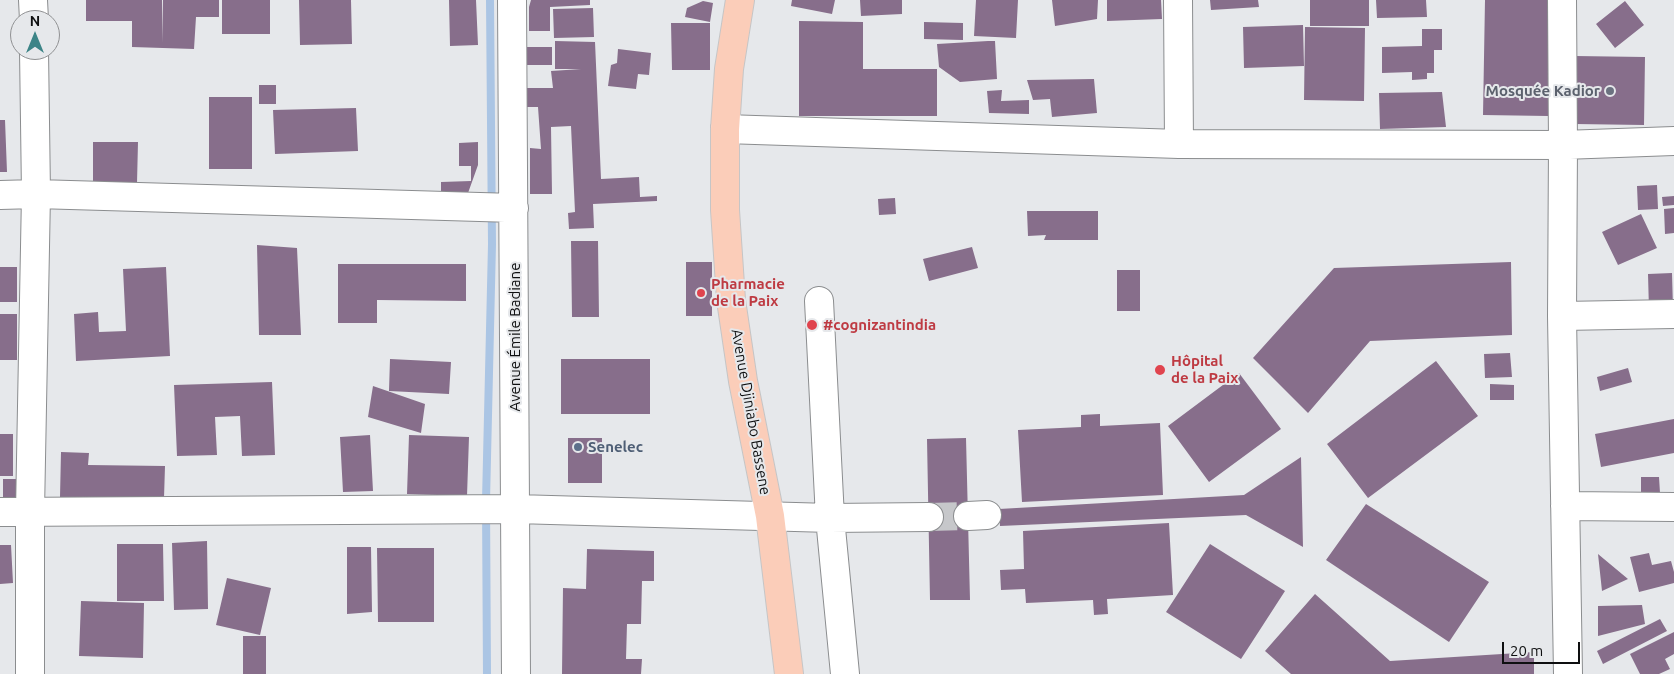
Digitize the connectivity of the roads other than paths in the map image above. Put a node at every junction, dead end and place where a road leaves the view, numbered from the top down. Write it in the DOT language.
graph roads {
  1 [pos="512,0"];
  2 [pos="740,0"];
  3 [pos="1178,0"];
  4 [pos="1562,0"];
  5 [pos="34,60"];
  6 [pos="725,129"];
  7 [pos="1674,141"];
  8 [pos="1179,144"];
  9 [pos="1563,145"];
  10 [pos="36,194"];
  11 [pos="0,195"];
  12 [pos="514,208"];
  13 [pos="819,301"];
  14 [pos="1674,314"];
  15 [pos="1562,316"];
  16 [pos="1565,506"];
  17 [pos="1674,507"];
  18 [pos="516,508"];
  19 [pos="0,512"];
  20 [pos="30,512"];
  21 [pos="770,516"];
  22 [pos="929,517"];
  23 [pos="830,518"];
  24 [pos="30,674"];
  25 [pos="516,674"];
  26 [pos="789,674"];
  27 [pos="845,674"];
  28 [pos="1568,674"];
  1 -- 12 [label="street, Avenue Émile Badiane"];
  2 -- 6 [label="main road, Avenue Djiniabo Bassene"];
  3 -- 8 [label="street"];
  4 -- 9 [label="street"];
  5 -- 10 [label="street"];
  6 -- 8 [label="street"];
  6 -- 21 [label="main road, Avenue Djiniabo Bassene"];
  7 -- 9 [label="street"];
  8 -- 9 [label="street"];
  9 -- 15 [label="street"];
  10 -- 11 [label="street"];
  10 -- 12 [label="street"];
  10 -- 20 [label="street"];
  12 -- 18 [label="street, Avenue Émile Badiane"];
  13 -- 23 [label="street"];
  14 -- 15 [label="street"];
  15 -- 16 [label="street"];
  16 -- 17 [label="street"];
  16 -- 28 [label="street"];
  18 -- 20 [label="street"];
  18 -- 21 [label="street"];
  18 -- 25 [label="street, Avenue Émile Badiane"];
  19 -- 20 [label="street"];
  20 -- 24 [label="street"];
  21 -- 23 [label="street"];
  21 -- 26 [label="main road, Avenue Djiniabo Bassene"];
  22 -- 23 [label="street"];
  23 -- 27 [label="street"];
}
